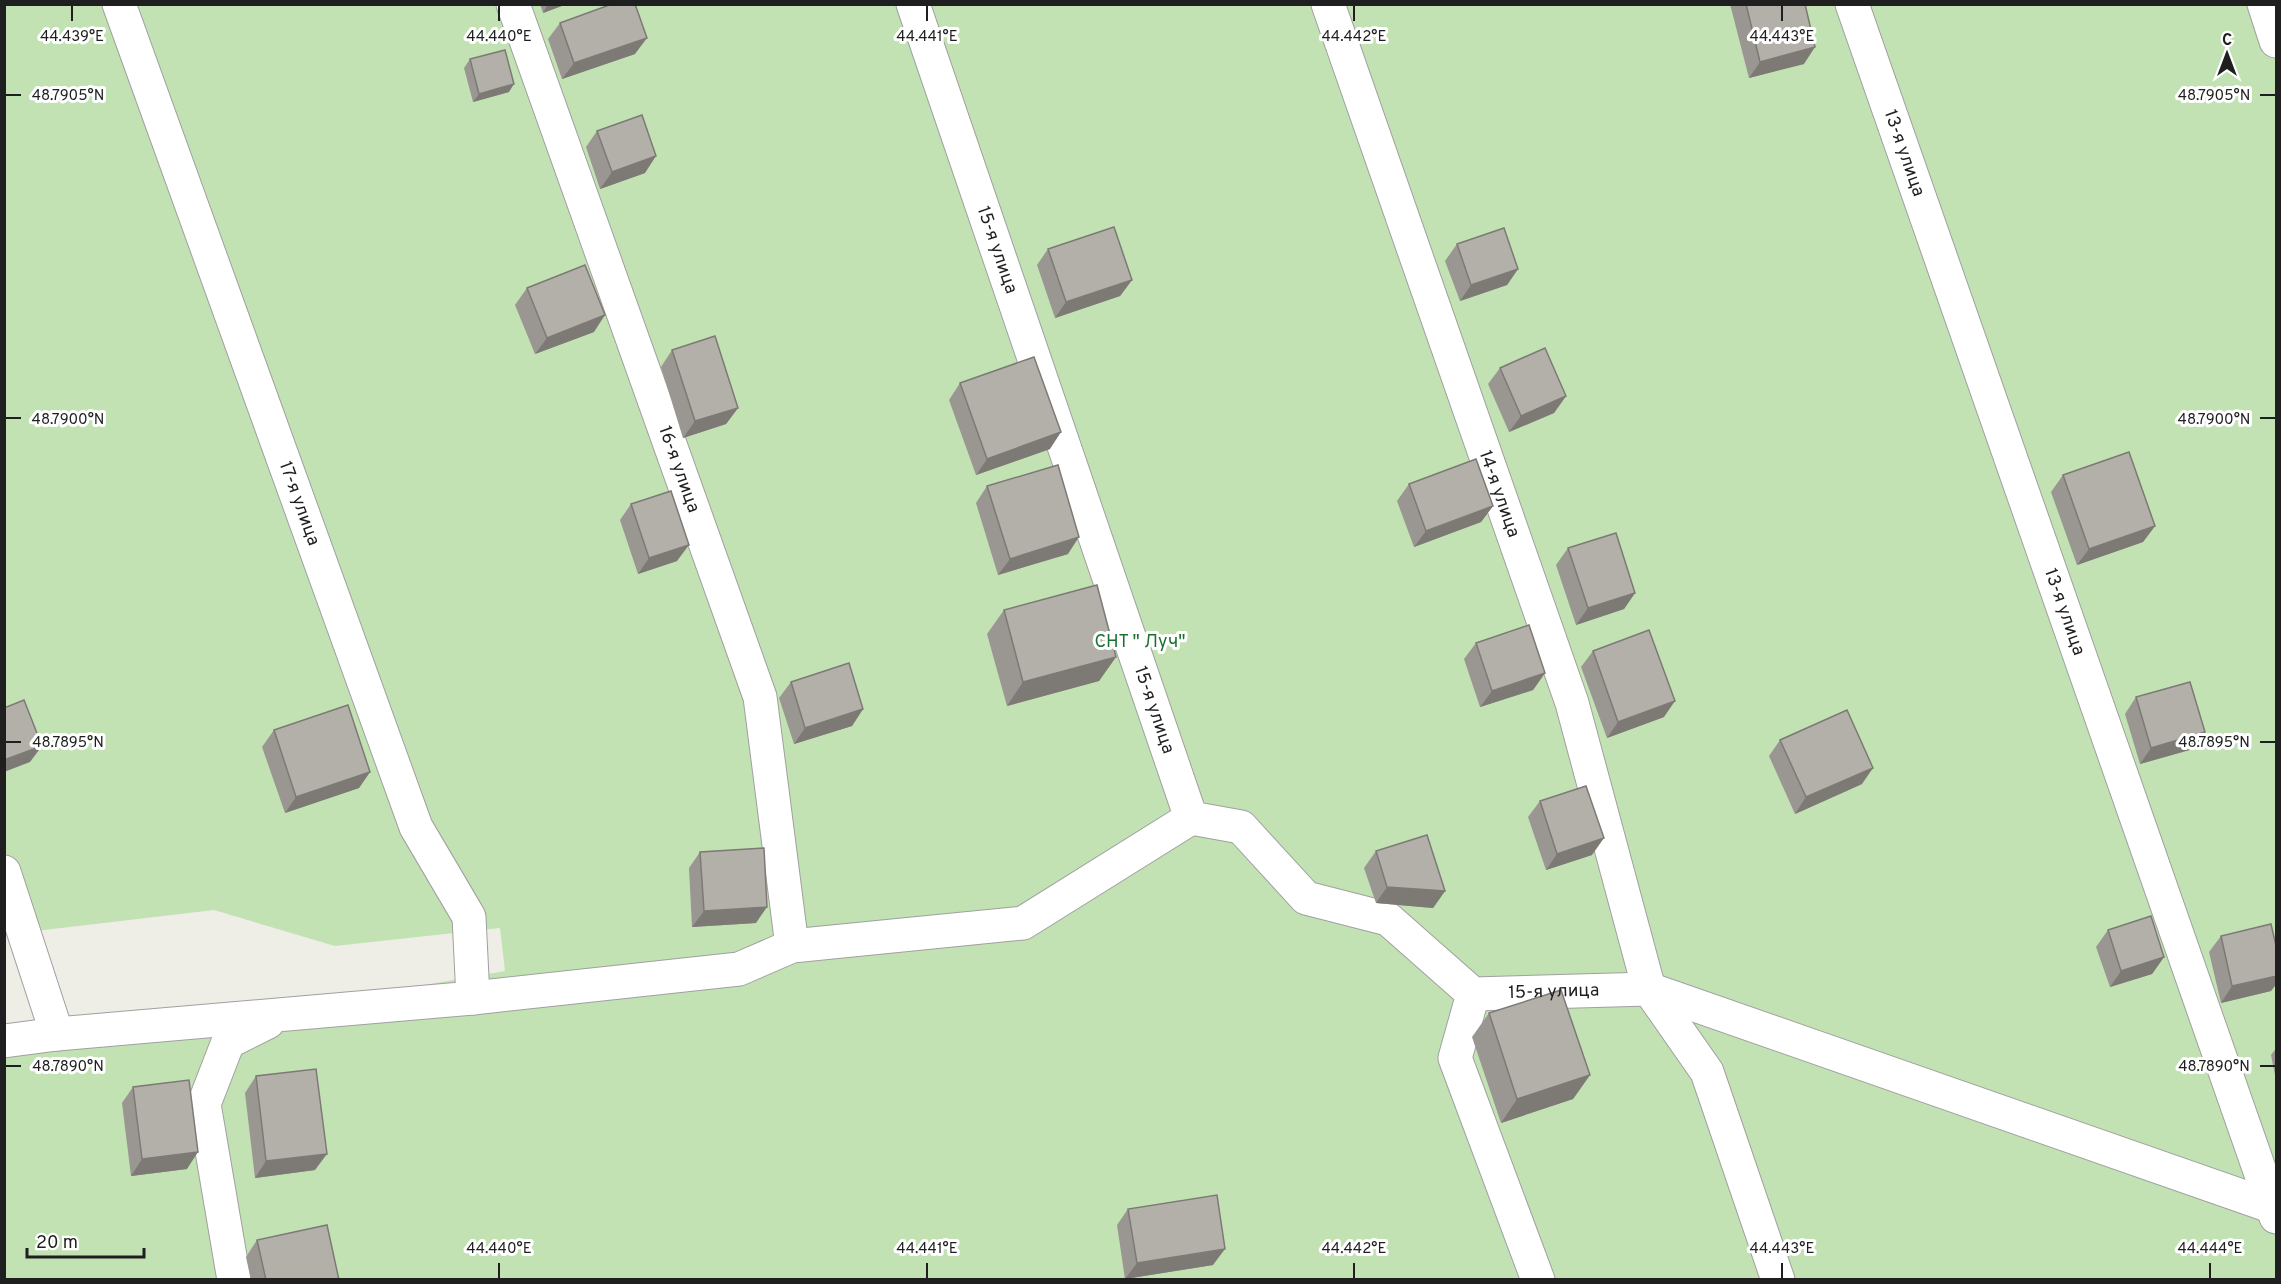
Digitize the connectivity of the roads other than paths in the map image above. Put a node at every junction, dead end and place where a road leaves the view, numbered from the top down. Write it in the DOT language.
graph roads {
  1 [pos="119,4"];
  2 [pos="513,4"];
  3 [pos="913,4"];
  4 [pos="1328,4"];
  5 [pos="1852,4"];
  6 [pos="2264,4"];
  7 [pos="2277,41"];
  8 [pos="1191,818"];
  9 [pos="4,872"];
  10 [pos="792,946"];
  11 [pos="1649,989"];
  12 [pos="1473,994"];
  13 [pos="473,998"];
  14 [pos="283,1014"];
  15 [pos="57,1034"];
  16 [pos="4,1041"];
  17 [pos="2275,1210"];
  18 [pos="234,1280"];
  19 [pos="1538,1280"];
  20 [pos="1778,1280"];
  1 -- 13 [label="street, 17-я улица"];
  2 -- 10 [label="street, 16-я улица"];
  3 -- 8 [label="street, 15-я улица"];
  4 -- 11 [label="street, 14-я улица"];
  5 -- 17 [label="street, 13-я улица"];
  6 -- 7 [label="street"];
  8 -- 10 [label="street"];
  8 -- 12 [label="street"];
  9 -- 15 [label="street"];
  10 -- 13 [label="street"];
  11 -- 12 [label="street, 15-я улица"];
  11 -- 17 [label="street"];
  11 -- 20 [label="street, 14-я улица"];
  12 -- 19 [label="street"];
  13 -- 14 [label="street"];
  14 -- 15 [label="street"];
  14 -- 18 [label="street"];
  15 -- 16 [label="street"];
}
